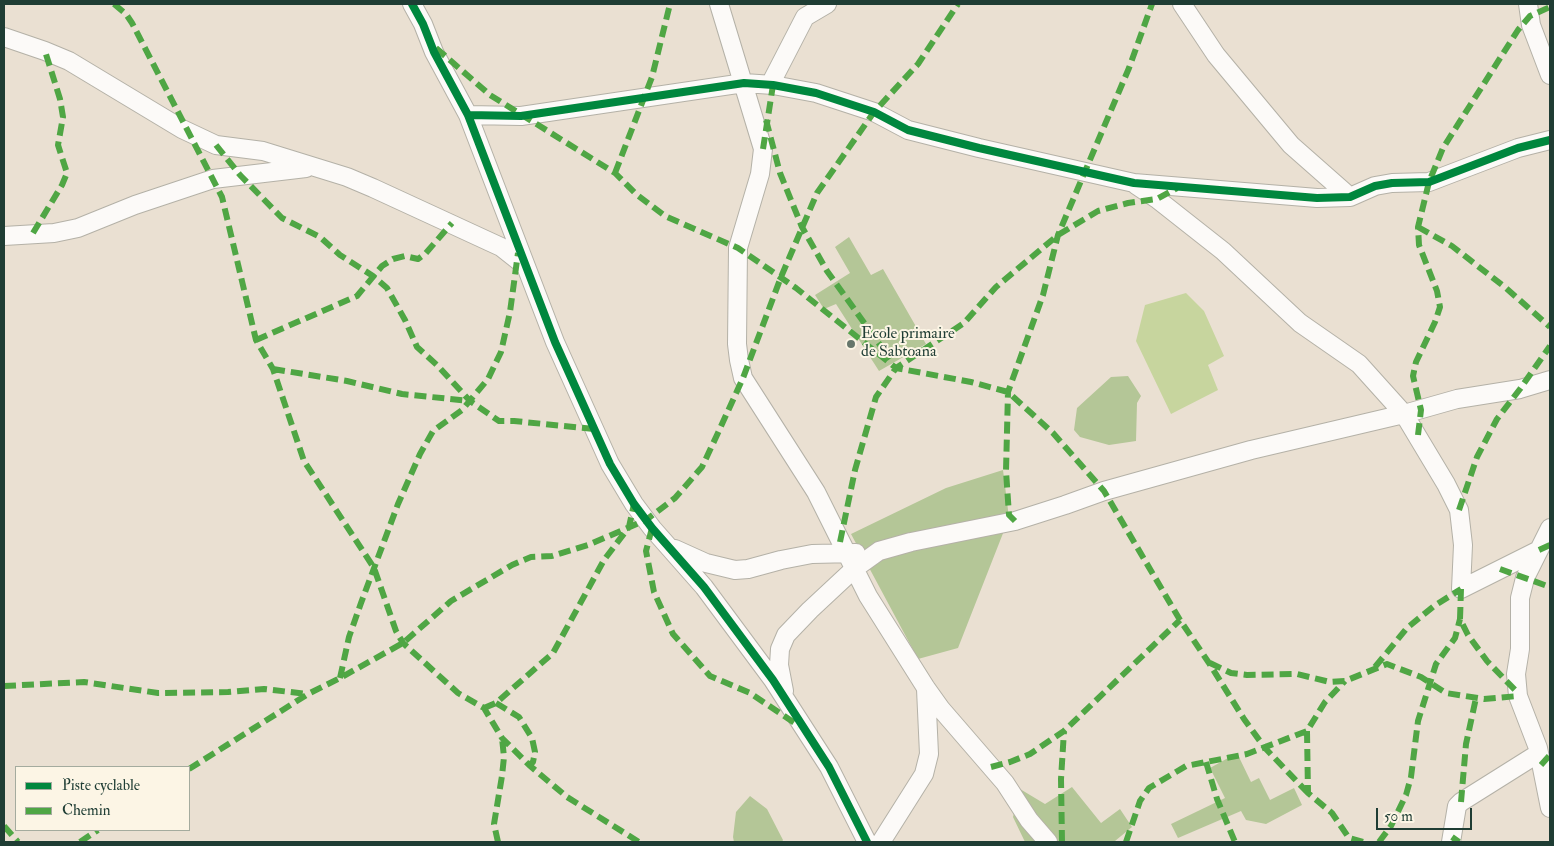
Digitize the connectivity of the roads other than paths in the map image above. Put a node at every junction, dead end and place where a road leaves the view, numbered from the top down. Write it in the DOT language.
graph roads {
  1 [pos="412,4"];
  2 [pos="719,4"];
  3 [pos="828,4"];
  4 [pos="1182,4"];
  5 [pos="1528,4"];
  6 [pos="809,10"];
  7 [pos="4,37"];
  8 [pos="1550,75"];
  9 [pos="744,83"];
  10 [pos="772,85"];
  11 [pos="468,115"];
  12 [pos="1550,140"];
  13 [pos="316,166"];
  14 [pos="1134,183"];
  15 [pos="1350,197"];
  16 [pos="4,236"];
  17 [pos="526,266"];
  18 [pos="1550,380"];
  19 [pos="1404,414"];
  20 [pos="1550,528"];
  21 [pos="669,546"];
  22 [pos="1539,550"];
  23 [pos="851,561"];
  24 [pos="926,688"];
  25 [pos="785,698"];
  26 [pos="1538,753"];
  27 [pos="1550,808"];
  28 [pos="867,842"];
  29 [pos="881,842"];
  30 [pos="1048,842"];
  31 [pos="1451,842"];
  1 -- 11 [label="street"];
  2 -- 9 [label="street"];
  3 -- 6 [label="street"];
  4 -- 15 [label="street"];
  5 -- 8 [label="street"];
  6 -- 10 [label="street"];
  7 -- 13 [label="street"];
  9 -- 10 [label="street"];
  9 -- 11 [label="street"];
  9 -- 23 [label="street"];
  10 -- 14 [label="street"];
  11 -- 17 [label="street"];
  12 -- 15 [label="street"];
  13 -- 16 [label="street"];
  13 -- 17 [label="street"];
  14 -- 15 [label="street"];
  14 -- 19 [label="street"];
  17 -- 21 [label="street"];
  18 -- 19 [label="street"];
  19 -- 22 [label="street"];
  19 -- 23 [label="street"];
  20 -- 22 [label="street"];
  21 -- 23 [label="street"];
  21 -- 25 [label="street"];
  22 -- 26 [label="street"];
  23 -- 24 [label="street"];
  23 -- 25 [label="street"];
  24 -- 29 [label="street"];
  24 -- 30 [label="street"];
  25 -- 28 [label="street"];
  26 -- 27 [label="street"];
  26 -- 31 [label="street"];
}
